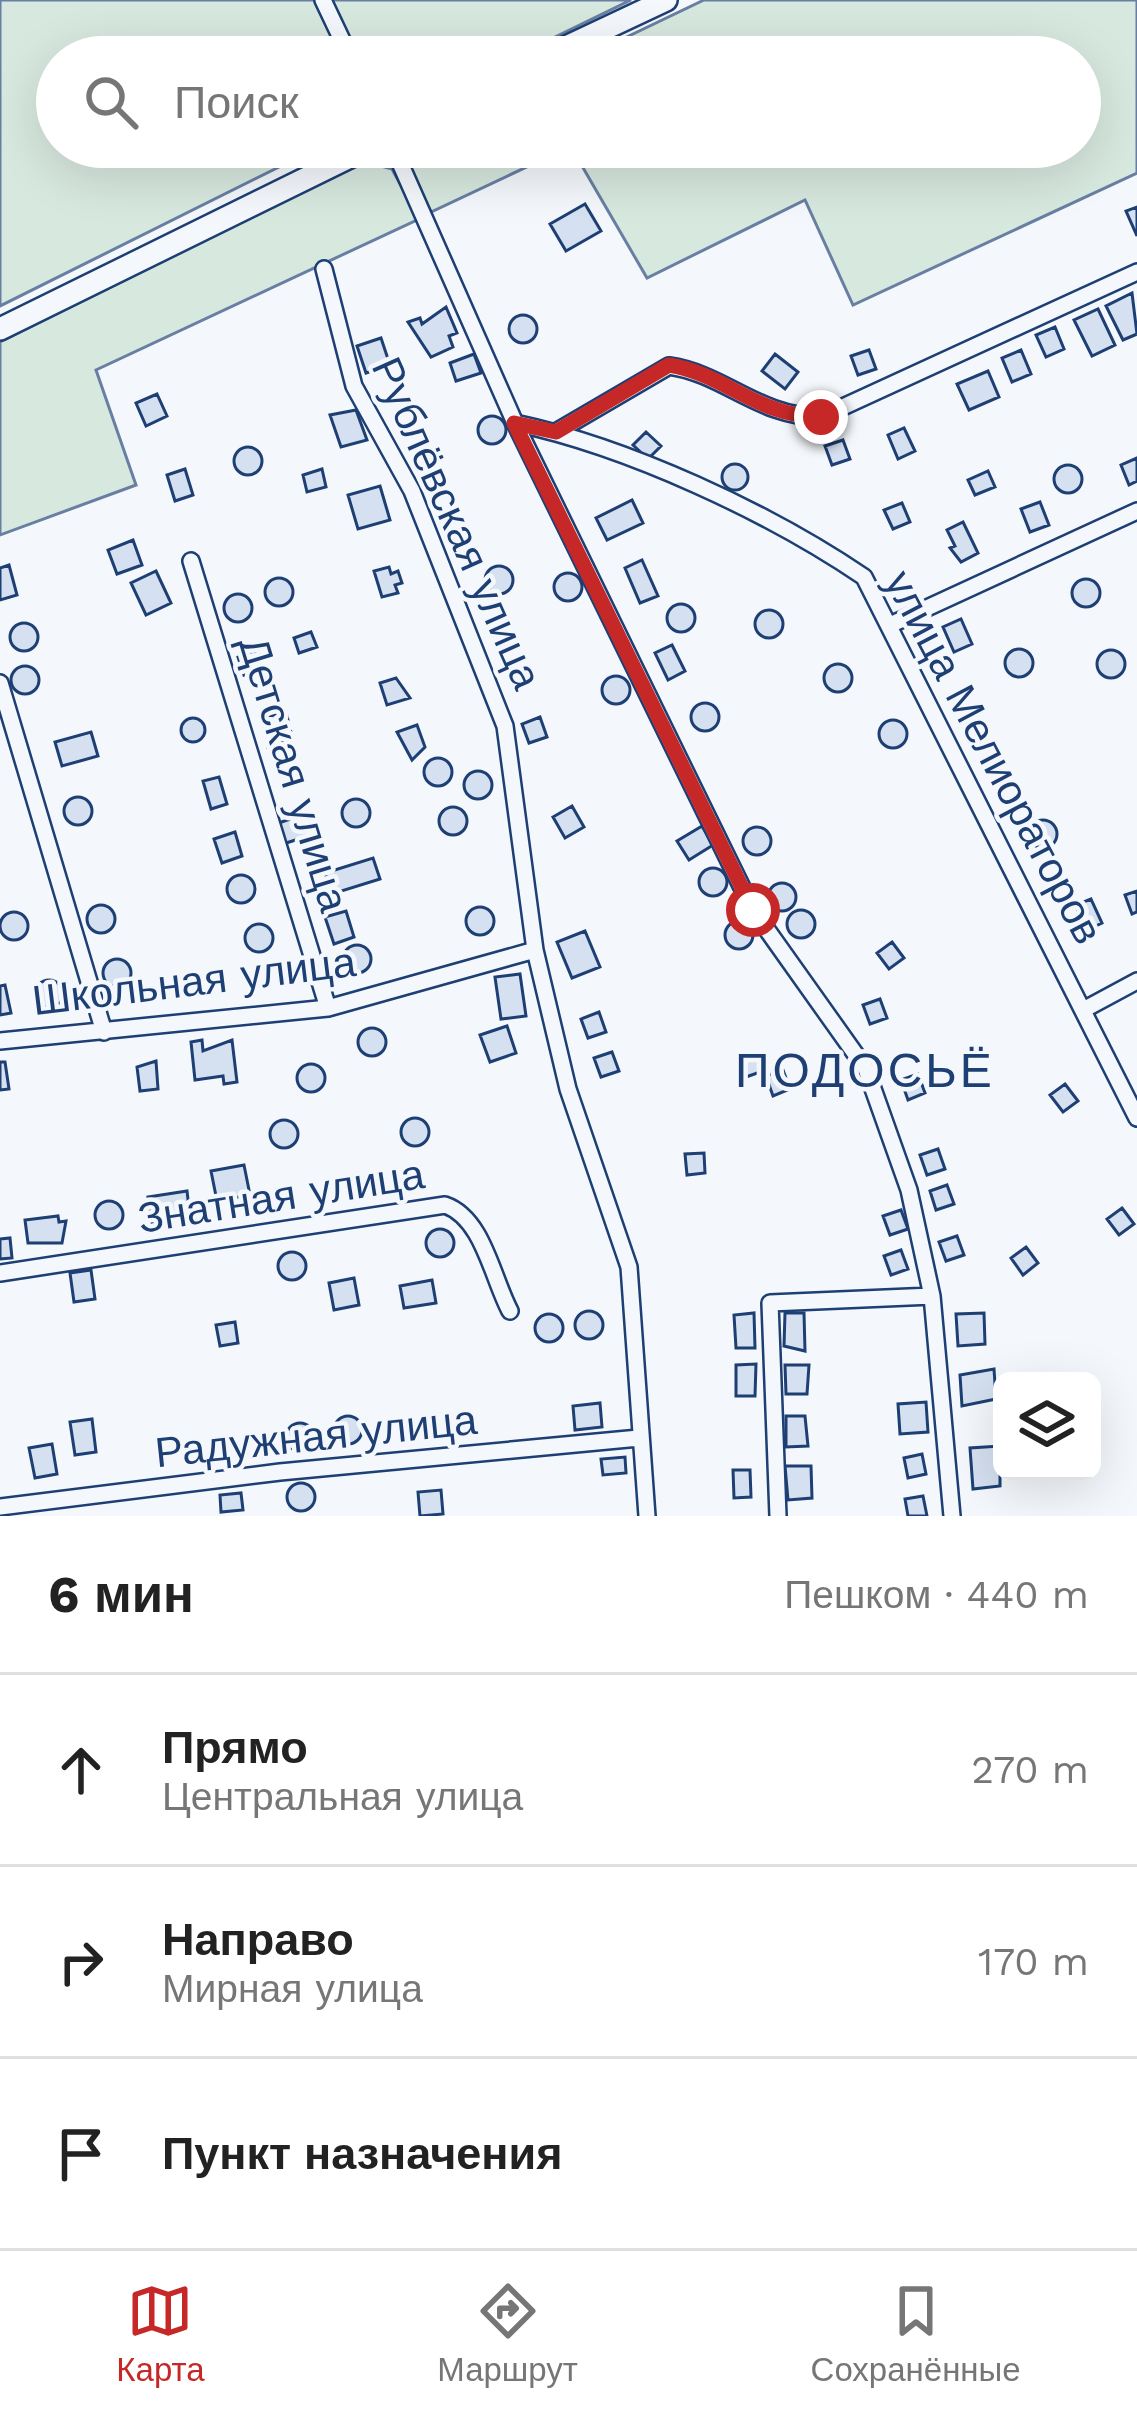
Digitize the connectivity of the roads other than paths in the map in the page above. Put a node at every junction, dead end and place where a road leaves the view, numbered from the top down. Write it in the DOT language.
graph roads {
  1 [pos="323,0"];
  2 [pos="666,0"];
  3 [pos="340,36"];
  4 [pos="590,36"];
  5 [pos="327,168"];
  6 [pos="402,168"];
  7 [pos="324,269"];
  8 [pos="1137,272"];
  9 [pos="0,328"];
  10 [pos="514,423"];
  11 [pos="556,432"];
  12 [pos="1137,511"];
  13 [pos="191,561"];
  14 [pos="890,625"];
  15 [pos="0,682"];
  16 [pos="535,950"];
  17 [pos="1137,980"];
  18 [pos="328,1008"];
  19 [pos="1085,1009"];
  20 [pos="104,1031"];
  21 [pos="0,1041"];
  22 [pos="1137,1118"];
  23 [pos="0,1274"];
  24 [pos="932,1296"];
  25 [pos="510,1311"];
  26 [pos="639,1438"];
  27 [pos="0,1507"];
  28 [pos="647,1516"];
  29 [pos="778,1516"];
  30 [pos="952,1516"];
  1 -- 3 [label="street"];
  2 -- 4 [label="highway"];
  5 -- 9 [label="highway"];
  6 -- 10 [label="street"];
  7 -- 16 [label="street, Рублёвская улица"];
  8 -- 11 [label="street"];
  10 -- 11 [label="street, улица Мелиораторов"];
  10 -- 24 [label="street"];
  11 -- 14 [label="street, улица Мелиораторов"];
  12 -- 14 [label="street"];
  13 -- 18 [label="street, Детская улица"];
  14 -- 19 [label="street, улица Мелиораторов"];
  15 -- 20 [label="street"];
  16 -- 18 [label="street, Школьная улица"];
  16 -- 26 [label="street, Рублёвская улица"];
  17 -- 19 [label="street"];
  18 -- 20 [label="street, Школьная улица"];
  19 -- 22 [label="street, улица Мелиораторов"];
  20 -- 21 [label="street, Школьная улица"];
  23 -- 25 [label="street, Знатная улица"];
  24 -- 29 [label="street"];
  24 -- 30 [label="street"];
  26 -- 27 [label="street, Радужная улица"];
  26 -- 28 [label="street, Рублёвская улица"];
}
